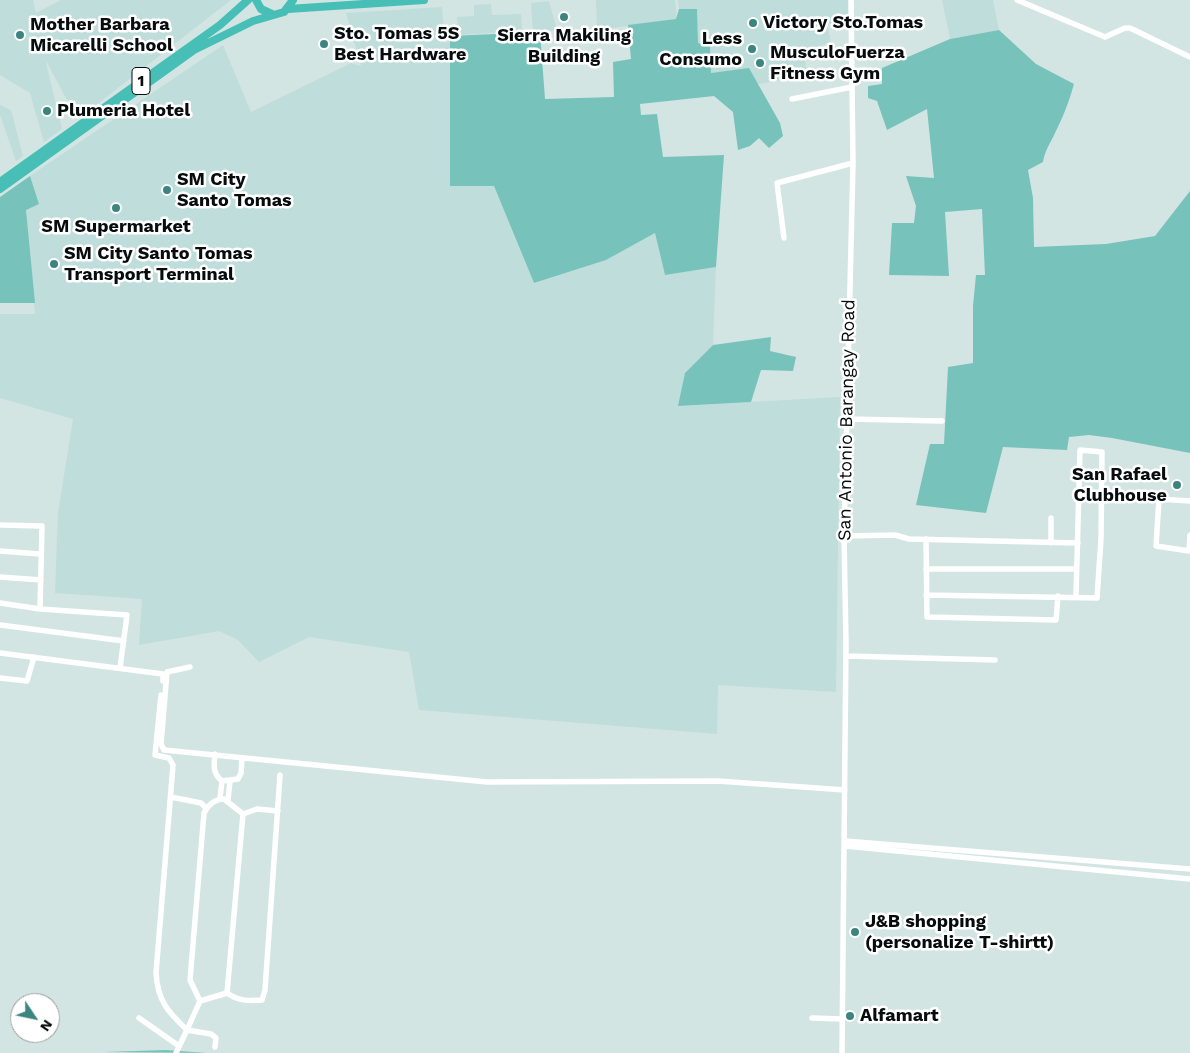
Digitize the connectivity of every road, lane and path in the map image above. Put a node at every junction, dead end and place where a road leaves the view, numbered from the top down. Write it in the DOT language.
graph roads {
  1 [pos="248,0"];
  2 [pos="256,0"];
  3 [pos="293,0"];
  4 [pos="424,0"];
  5 [pos="851,0"];
  6 [pos="1017,0"];
  7 [pos="288,9"];
  8 [pos="274,14"];
  9 [pos="1190,57"];
  10 [pos="852,87"];
  11 [pos="792,99"];
  12 [pos="853,163"];
  13 [pos="0,182"];
  14 [pos="0,189"];
  15 [pos="784,238"];
  16 [pos="848,419"];
  17 [pos="942,421"];
  18 [pos="1190,501"];
  19 [pos="1051,518"];
  20 [pos="0,525"];
  21 [pos="1190,535"];
  22 [pos="844,536"];
  23 [pos="926,539"];
  24 [pos="1051,543"];
  25 [pos="1078,543"];
  26 [pos="0,551"];
  27 [pos="40,554"];
  28 [pos="926,568"];
  29 [pos="1076,569"];
  30 [pos="0,577"];
  31 [pos="41,580"];
  32 [pos="926,595"];
  33 [pos="1058,596"];
  34 [pos="1076,596"];
  35 [pos="0,603"];
  36 [pos="40,610"];
  37 [pos="0,626"];
  38 [pos="124,641"];
  39 [pos="0,652"];
  40 [pos="846,656"];
  41 [pos="34,657"];
  42 [pos="995,660"];
  43 [pos="190,667"];
  44 [pos="120,668"];
  45 [pos="0,678"];
  46 [pos="214,754"];
  47 [pos="242,758"];
  48 [pos="280,775"];
  49 [pos="222,781"];
  50 [pos="230,781"];
  51 [pos="845,790"];
  52 [pos="170,797"];
  53 [pos="220,798"];
  54 [pos="228,800"];
  55 [pos="206,808"];
  56 [pos="278,811"];
  57 [pos="243,814"];
  58 [pos="845,844"];
  59 [pos="1190,869"];
  60 [pos="1190,878"];
  61 [pos="227,993"];
  62 [pos="200,1001"];
  63 [pos="139,1018"];
  64 [pos="812,1018"];
  65 [pos="842,1019"];
  66 [pos="187,1030"];
  67 [pos="179,1046"];
  68 [pos="215,1047"];
  69 [pos="176,1053"];
  70 [pos="842,1053"];
  1 -- 13 [label="highway, 1"];
  2 -- 8 [label="highway"];
  3 -- 7 [label="highway"];
  4 -- 7 [label="highway, 1"];
  5 -- 10 [label="street, San Antonio Barangay Road"];
  6 -- 9 [label="street"];
  7 -- 8 [label="highway, 1"];
  8 -- 14 [label="highway, 1"];
  10 -- 11 [label="street"];
  10 -- 12 [label="street, San Antonio Barangay Road"];
  12 -- 15 [label="street"];
  12 -- 16 [label="street, San Antonio Barangay Road"];
  16 -- 17 [label="street"];
  16 -- 22 [label="street, San Antonio Barangay Road"];
  18 -- 21 [label="street"];
  19 -- 24 [label="street"];
  20 -- 27 [label="street"];
  22 -- 23 [label="street"];
  22 -- 40 [label="street, San Antonio Barangay Road"];
  23 -- 24 [label="street"];
  23 -- 28 [label="street"];
  24 -- 25 [label="street"];
  25 -- 29 [label="street"];
  25 -- 34 [label="street"];
  26 -- 27 [label="street"];
  27 -- 31 [label="street"];
  28 -- 29 [label="street"];
  28 -- 32 [label="street"];
  29 -- 34 [label="street"];
  30 -- 31 [label="street"];
  31 -- 36 [label="street"];
  32 -- 33 [label="street"];
  32 -- 33 [label="street"];
  33 -- 34 [label="street"];
  35 -- 36 [label="street"];
  36 -- 38 [label="street"];
  37 -- 38 [label="street"];
  38 -- 44 [label="street"];
  39 -- 41 [label="street"];
  40 -- 42 [label="street"];
  40 -- 51 [label="street, San Antonio Barangay Road"];
  41 -- 44 [label="street"];
  41 -- 45 [label="street"];
  43 -- 46 [label="street"];
  44 -- 52 [label="street"];
  46 -- 47 [label="street"];
  46 -- 49 [label="street"];
  47 -- 50 [label="street"];
  47 -- 51 [label="street"];
  48 -- 56 [label="street"];
  49 -- 50 [label="street"];
  49 -- 53 [label="street"];
  50 -- 54 [label="street"];
  51 -- 58 [label="street, San Antonio Barangay Road"];
  52 -- 55 [label="street"];
  52 -- 66 [label="street"];
  53 -- 54 [label="street"];
  53 -- 55 [label="street"];
  54 -- 57 [label="street"];
  55 -- 62 [label="street"];
  56 -- 57 [label="street"];
  56 -- 61 [label="street"];
  57 -- 61 [label="street"];
  58 -- 59 [label="street"];
  58 -- 60 [label="street"];
  58 -- 65 [label="street, San Antonio Barangay Road"];
  61 -- 62 [label="street"];
  62 -- 66 [label="street"];
  63 -- 67 [label="street"];
  64 -- 65 [label="street"];
  65 -- 70 [label="street, San Antonio Barangay Road"];
  66 -- 67 [label="street"];
  66 -- 68 [label="street"];
  67 -- 69 [label="street"];
}
